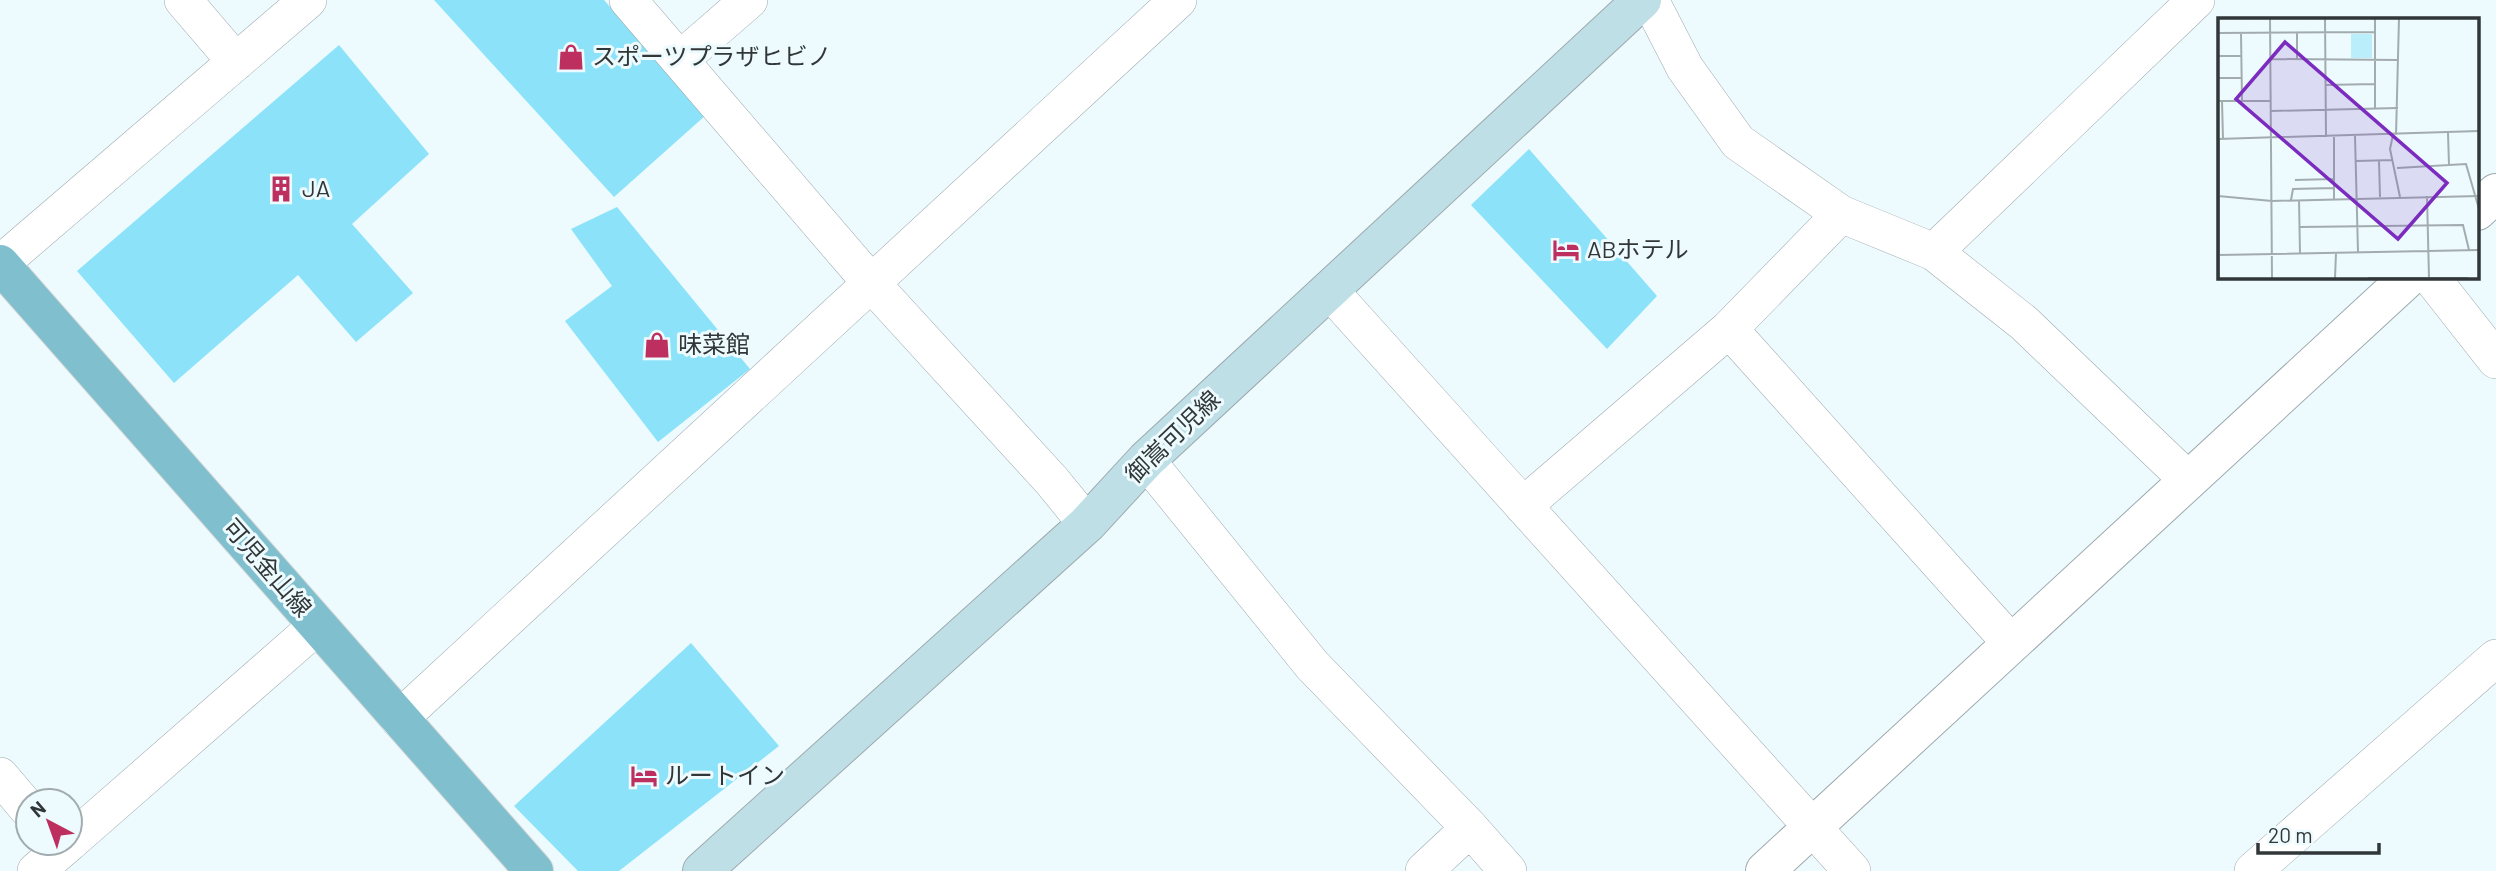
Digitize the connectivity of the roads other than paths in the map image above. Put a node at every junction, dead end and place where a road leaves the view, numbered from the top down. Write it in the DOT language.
graph roads {
  1 [pos="183,0"];
  2 [pos="308,0"];
  3 [pos="628,0"];
  4 [pos="749,0"];
  5 [pos="1178,0"];
  6 [pos="1642,0"];
  7 [pos="1650,0"];
  8 [pos="2196,0"];
  9 [pos="681,60"];
  10 [pos="236,62"];
  11 [pos="2496,192"];
  12 [pos="2478,210"];
  13 [pos="1841,214"];
  14 [pos="1934,252"];
  15 [pos="0,264"];
  16 [pos="2408,278"];
  17 [pos="2432,278"];
  18 [pos="872,284"];
  19 [pos="1330,291"];
  20 [pos="1729,329"];
  21 [pos="2496,360"];
  22 [pos="1146,460"];
  23 [pos="2188,480"];
  24 [pos="1523,506"];
  25 [pos="1087,524"];
  26 [pos="317,625"];
  27 [pos="2011,643"];
  28 [pos="2496,658"];
  29 [pos="399,719"];
  30 [pos="0,776"];
  31 [pos="14,792"];
  32 [pos="84,827"];
  33 [pos="1470,828"];
  34 [pos="1812,828"];
  35 [pos="534,871"];
  36 [pos="702,871"];
  37 [pos="1424,871"];
  38 [pos="1508,871"];
  39 [pos="1765,871"];
  40 [pos="1852,871"];
  41 [pos="2253,871"];
  1 -- 10 [label="street"];
  2 -- 10 [label="street"];
  3 -- 9 [label="street"];
  4 -- 9 [label="street"];
  5 -- 18 [label="street"];
  6 -- 19 [label="main road, 御嵩可児線"];
  7 -- 13 [label="street"];
  8 -- 14 [label="street"];
  9 -- 18 [label="street"];
  10 -- 15 [label="street"];
  11 -- 12 [label="street"];
  13 -- 14 [label="street"];
  13 -- 20 [label="street"];
  14 -- 23 [label="street"];
  15 -- 26 [label="main road, 可児金山線"];
  16 -- 23 [label="street"];
  17 -- 21 [label="street"];
  18 -- 25 [label="street"];
  18 -- 29 [label="street"];
  19 -- 22 [label="main road, 御嵩可児線"];
  19 -- 24 [label="street"];
  20 -- 24 [label="street"];
  20 -- 27 [label="street"];
  22 -- 25 [label="main road, 御嵩可児線"];
  22 -- 33 [label="street"];
  23 -- 27 [label="street"];
  24 -- 34 [label="street"];
  25 -- 36 [label="main road, 御嵩可児線"];
  26 -- 29 [label="main road, 可児金山線"];
  26 -- 32 [label="street"];
  27 -- 34 [label="street"];
  28 -- 41 [label="street"];
  29 -- 35 [label="main road, 可児金山線"];
  30 -- 31 [label="street"];
  33 -- 37 [label="street"];
  33 -- 38 [label="street"];
  34 -- 39 [label="street"];
  34 -- 40 [label="street"];
}
